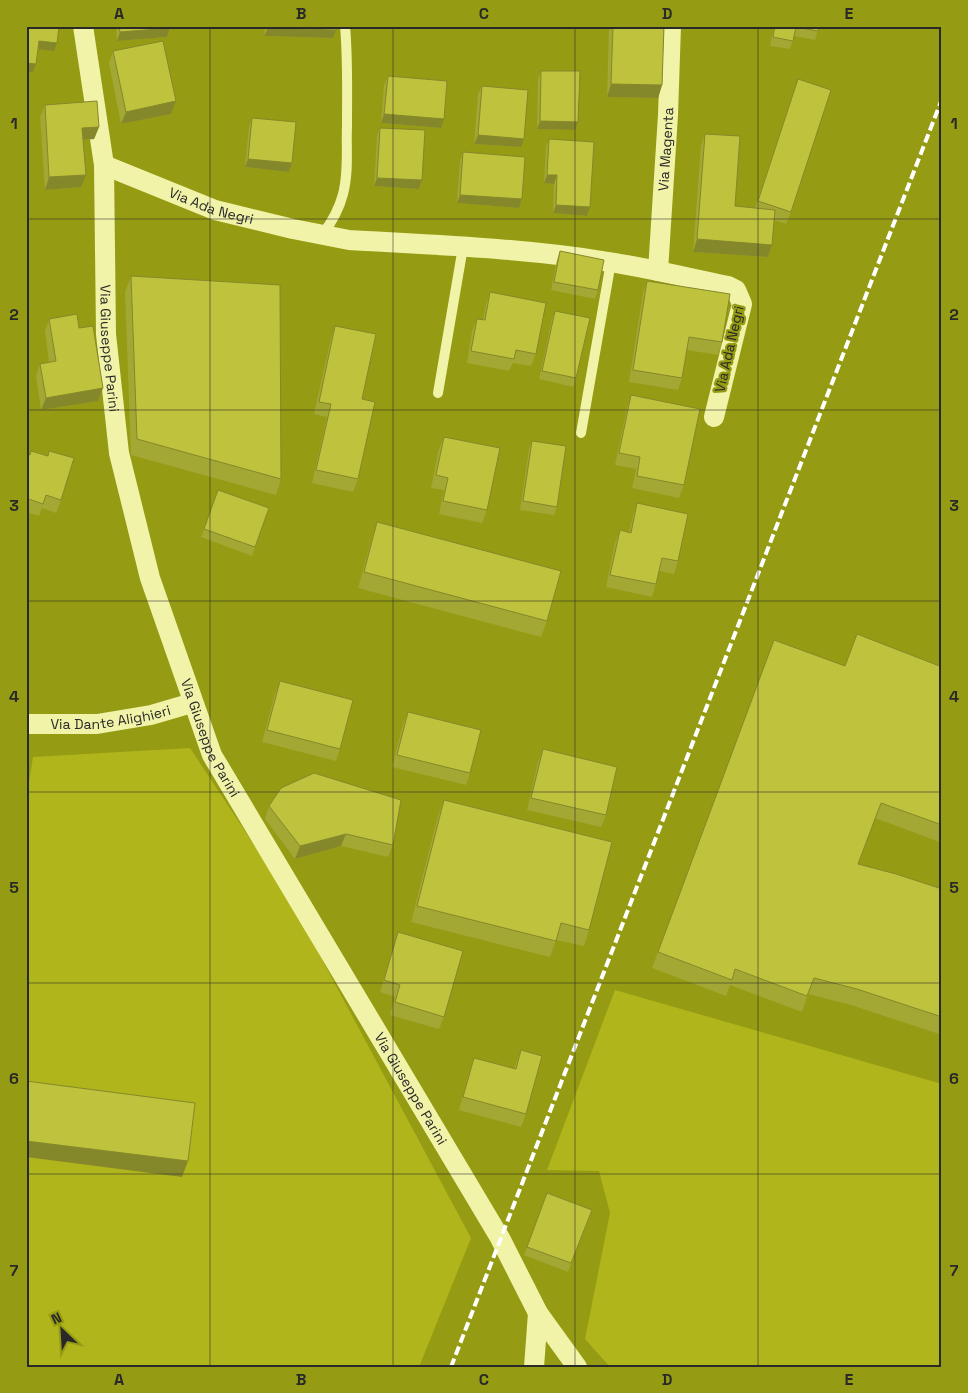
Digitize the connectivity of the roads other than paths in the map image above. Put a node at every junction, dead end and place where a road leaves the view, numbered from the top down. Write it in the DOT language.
graph roads {
  1 [pos="83,26"];
  2 [pos="345,26"];
  3 [pos="671,26"];
  4 [pos="104,165"];
  5 [pos="322,235"];
  6 [pos="463,247"];
  7 [pos="611,262"];
  8 [pos="658,271"];
  9 [pos="438,393"];
  10 [pos="714,416"];
  11 [pos="581,433"];
  12 [pos="192,703"];
  13 [pos="26,724"];
  14 [pos="538,1313"];
  15 [pos="534,1367"];
  16 [pos="577,1367"];
  1 -- 4 [label="street, Via Giuseppe Parini"];
  2 -- 5 [label="lane"];
  3 -- 8 [label="street, Via Magenta"];
  4 -- 5 [label="street, Via Ada Negri"];
  4 -- 12 [label="street, Via Giuseppe Parini"];
  5 -- 6 [label="street, Via Ada Negri"];
  6 -- 7 [label="street, Via Ada Negri"];
  6 -- 9 [label="lane"];
  7 -- 8 [label="street, Via Ada Negri"];
  7 -- 11 [label="lane"];
  8 -- 10 [label="street, Via Ada Negri"];
  12 -- 13 [label="street, Via Dante Alighieri"];
  12 -- 14 [label="street, Via Giuseppe Parini"];
  14 -- 15 [label="street"];
  14 -- 16 [label="street, Via Giuseppe Parini"];
}
